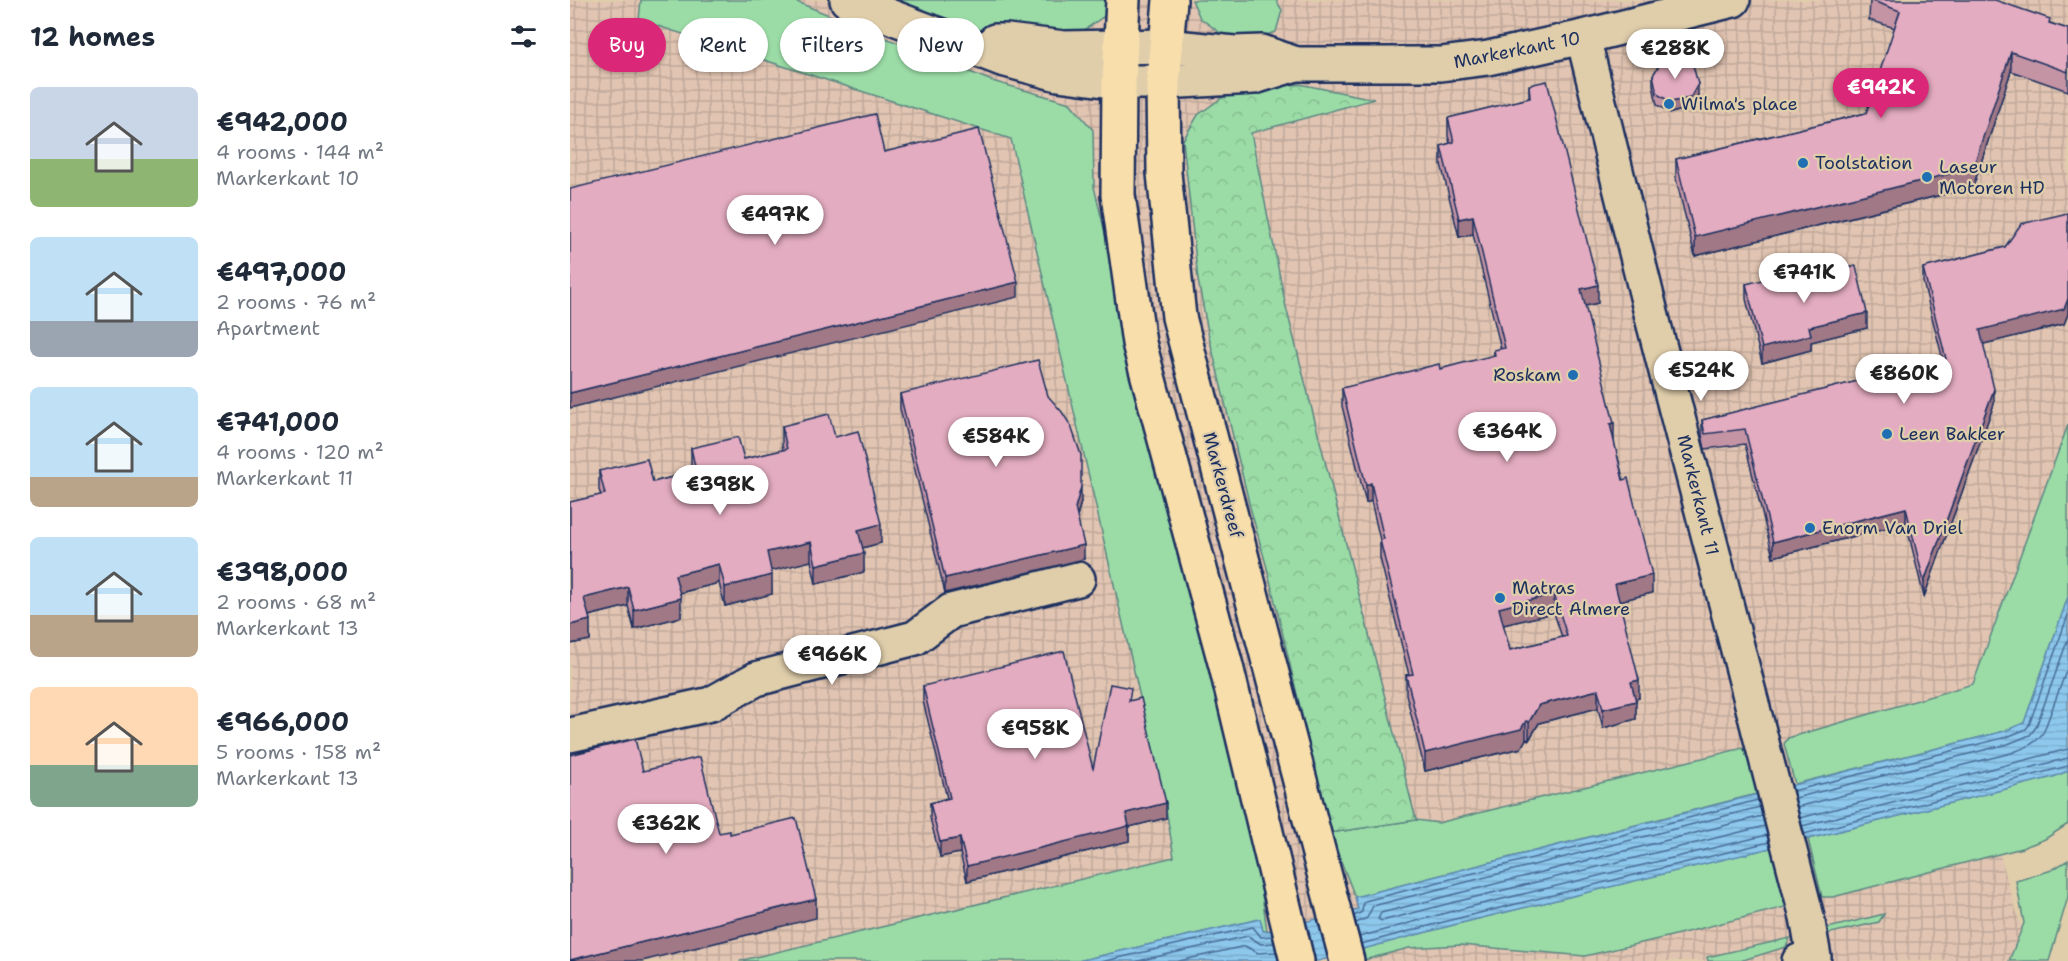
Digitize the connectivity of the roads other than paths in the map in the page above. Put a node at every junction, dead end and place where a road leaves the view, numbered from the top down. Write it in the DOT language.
graph roads {
  1 [pos="847,0"];
  2 [pos="1124,0"];
  3 [pos="1170,0"];
  4 [pos="1733,0"];
  5 [pos="897,19"];
  6 [pos="1584,37"];
  7 [pos="984,41"];
  8 [pos="1166,46"];
  9 [pos="1120,47"];
  10 [pos="984,52"];
  11 [pos="1296,64"];
  12 [pos="1119,82"];
  13 [pos="1163,82"];
  14 [pos="1078,579"];
  15 [pos="570,735"];
  16 [pos="1297,961"];
  17 [pos="1347,961"];
  18 [pos="1799,961"];
  1 -- 5 [label="street, Markerkant 10"];
  2 -- 9 [label="main road"];
  3 -- 8 [label="main road, Markerdreef"];
  4 -- 6 [label="street, Markerkant 10"];
  6 -- 11 [label="street, Markerkant 10"];
  6 -- 18 [label="street, Markerkant 11"];
  7 -- 9 [label="street, Markerkant 10"];
  8 -- 9 [label="street, Markerkant 10"];
  8 -- 11 [label="street, Markerkant 10"];
  8 -- 13 [label="main road, Markerdreef"];
  9 -- 12 [label="main road"];
  10 -- 12 [label="street, Markerkant 10"];
  11 -- 13 [label="street, Markerkant 10"];
  12 -- 13 [label="street, Markerkant 10"];
  12 -- 16 [label="main road"];
  13 -- 17 [label="main road, Markerdreef"];
  14 -- 15 [label="street"];
}
